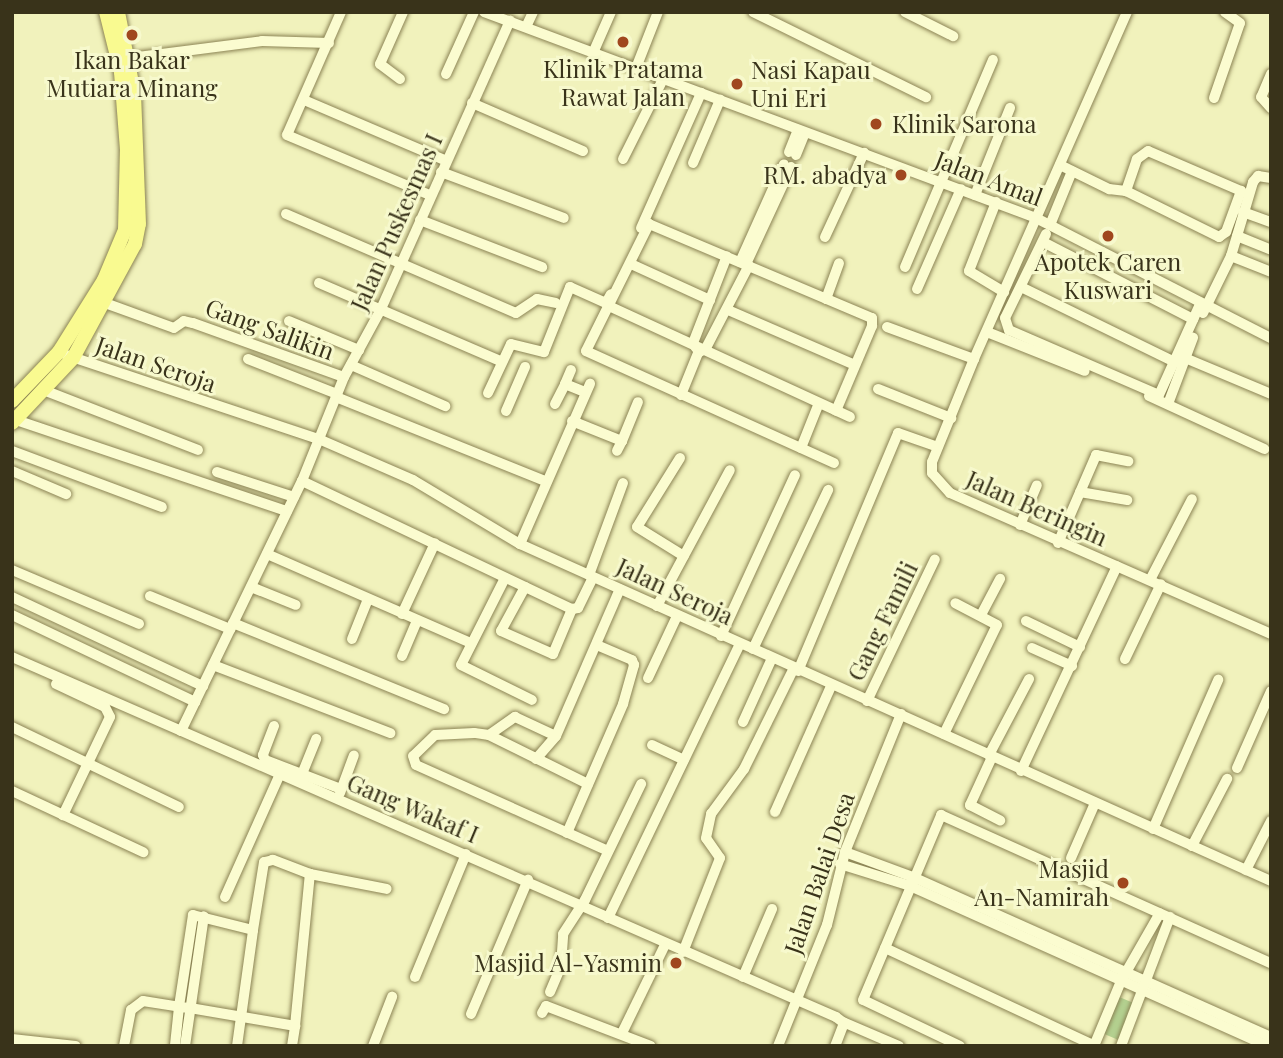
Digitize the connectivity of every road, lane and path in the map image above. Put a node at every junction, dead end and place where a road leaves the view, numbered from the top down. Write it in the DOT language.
graph roads {
  1 [pos="106,12"];
  2 [pos="118,12"];
  3 [pos="341,12"];
  4 [pos="403,12"];
  5 [pos="474,12"];
  6 [pos="484,12"];
  7 [pos="533,12"];
  8 [pos="611,12"];
  9 [pos="658,12"];
  10 [pos="753,12"];
  11 [pos="905,12"];
  12 [pos="1127,12"];
  13 [pos="1225,12"];
  14 [pos="772,16"];
  15 [pos="926,17"];
  16 [pos="510,22"];
  17 [pos="526,27"];
  18 [pos="953,36"];
  19 [pos="329,43"];
  20 [pos="593,52"];
  21 [pos="130,58"];
  22 [pos="993,60"];
  23 [pos="636,68"];
  24 [pos="446,74"];
  25 [pos="1271,74"];
  26 [pos="400,79"];
  27 [pos="663,79"];
  28 [pos="701,93"];
  29 [pos="926,97"];
  30 [pos="1214,98"];
  31 [pos="304,100"];
  32 [pos="720,100"];
  33 [pos="472,103"];
  34 [pos="1010,108"];
  35 [pos="1271,108"];
  36 [pos="802,131"];
  37 [pos="132,150"];
  38 [pos="583,152"];
  39 [pos="792,153"];
  40 [pos="864,153"];
  41 [pos="623,159"];
  42 [pos="445,160"];
  43 [pos="693,163"];
  44 [pos="787,165"];
  45 [pos="1060,165"];
  46 [pos="441,172"];
  47 [pos="1072,172"];
  48 [pos="1271,178"];
  49 [pos="943,183"];
  50 [pos="961,189"];
  51 [pos="1126,191"];
  52 [pos="430,195"];
  53 [pos="975,195"];
  54 [pos="996,202"];
  55 [pos="1243,212"];
  56 [pos="286,214"];
  57 [pos="1037,218"];
  58 [pos="564,219"];
  59 [pos="420,220"];
  60 [pos="1271,222"];
  61 [pos="1046,234"];
  62 [pos="1237,236"];
  63 [pos="825,237"];
  64 [pos="1271,250"];
  65 [pos="727,256"];
  66 [pos="1231,256"];
  67 [pos="402,262"];
  68 [pos="745,263"];
  69 [pos="631,264"];
  70 [pos="839,264"];
  71 [pos="542,267"];
  72 [pos="905,267"];
  73 [pos="1271,272"];
  74 [pos="319,283"];
  75 [pos="1021,287"];
  76 [pos="917,289"];
  77 [pos="1004,292"];
  78 [pos="826,299"];
  79 [pos="709,300"];
  80 [pos="105,303"];
  81 [pos="556,303"];
  82 [pos="1203,306"];
  83 [pos="611,307"];
  84 [pos="381,309"];
  85 [pos="728,310"];
  86 [pos="1194,319"];
  87 [pos="289,321"];
  88 [pos="887,327"];
  89 [pos="987,332"];
  90 [pos="1271,338"];
  91 [pos="699,348"];
  92 [pos="359,350"];
  93 [pos="66,355"];
  94 [pos="248,359"];
  95 [pos="974,359"];
  96 [pos="1180,360"];
  97 [pos="502,362"];
  98 [pos="351,365"];
  99 [pos="855,366"];
  100 [pos="526,367"];
  101 [pos="571,370"];
  102 [pos="344,377"];
  103 [pos="565,384"];
  104 [pos="878,389"];
  105 [pos="46,391"];
  106 [pos="515,392"];
  107 [pos="1271,394"];
  108 [pos="681,395"];
  109 [pos="337,396"];
  110 [pos="12,401"];
  111 [pos="638,402"];
  112 [pos="819,403"];
  113 [pos="555,404"];
  114 [pos="1168,404"];
  115 [pos="445,406"];
  116 [pos="506,411"];
  117 [pos="836,411"];
  118 [pos="850,417"];
  119 [pos="951,418"];
  120 [pos="572,421"];
  121 [pos="14,422"];
  122 [pos="321,440"];
  123 [pos="938,446"];
  124 [pos="801,448"];
  125 [pos="1264,449"];
  126 [pos="198,450"];
  127 [pos="12,451"];
  128 [pos="680,458"];
  129 [pos="1128,461"];
  130 [pos="834,463"];
  131 [pos="730,470"];
  132 [pos="12,471"];
  133 [pos="217,472"];
  134 [pos="795,475"];
  135 [pos="302,481"];
  136 [pos="547,482"];
  137 [pos="623,483"];
  138 [pos="1037,485"];
  139 [pos="828,490"];
  140 [pos="1080,492"];
  141 [pos="66,494"];
  142 [pos="294,497"];
  143 [pos="1192,499"];
  144 [pos="1127,500"];
  145 [pos="162,507"];
  146 [pos="287,511"];
  147 [pos="368,512"];
  148 [pos="362,524"];
  149 [pos="1020,526"];
  150 [pos="435,543"];
  151 [pos="1058,543"];
  152 [pos="520,544"];
  153 [pos="267,554"];
  154 [pos="684,556"];
  155 [pos="935,559"];
  156 [pos="1117,566"];
  157 [pos="12,570"];
  158 [pos="591,576"];
  159 [pos="505,578"];
  160 [pos="1000,579"];
  161 [pos="1155,582"];
  162 [pos="251,587"];
  163 [pos="525,587"];
  164 [pos="620,589"];
  165 [pos="150,596"];
  166 [pos="12,597"];
  167 [pos="368,599"];
  168 [pos="955,603"];
  169 [pos="296,605"];
  170 [pos="657,606"];
  171 [pos="572,609"];
  172 [pos="402,614"];
  173 [pos="12,615"];
  174 [pos="981,615"];
  175 [pos="677,616"];
  176 [pos="417,621"];
  177 [pos="1026,621"];
  178 [pos="139,624"];
  179 [pos="231,626"];
  180 [pos="1271,634"];
  181 [pos="721,636"];
  182 [pos="352,639"];
  183 [pos="471,643"];
  184 [pos="740,644"];
  185 [pos="597,645"];
  186 [pos="1080,647"];
  187 [pos="1032,648"];
  188 [pos="753,649"];
  189 [pos="402,656"];
  190 [pos="12,657"];
  191 [pos="772,658"];
  192 [pos="1125,659"];
  193 [pos="12,663"];
  194 [pos="213,665"];
  195 [pos="1072,666"];
  196 [pos="796,670"];
  197 [pos="648,678"];
  198 [pos="1029,679"];
  199 [pos="1218,680"];
  200 [pos="202,686"];
  201 [pos="831,686"];
  202 [pos="1271,691"];
  203 [pos="532,700"];
  204 [pos="867,701"];
  205 [pos="195,702"];
  206 [pos="444,709"];
  207 [pos="901,714"];
  208 [pos="743,722"];
  209 [pos="274,726"];
  210 [pos="12,727"];
  211 [pos="181,731"];
  212 [pos="390,733"];
  213 [pos="944,734"];
  214 [pos="489,736"];
  215 [pos="556,736"];
  216 [pos="316,738"];
  217 [pos="652,745"];
  218 [pos="354,755"];
  219 [pos="990,756"];
  220 [pos="536,759"];
  221 [pos="684,760"];
  222 [pos="89,762"];
  223 [pos="1237,768"];
  224 [pos="1021,771"];
  225 [pos="280,774"];
  226 [pos="302,774"];
  227 [pos="1227,779"];
  228 [pos="588,784"];
  229 [pos="642,784"];
  230 [pos="12,791"];
  231 [pos="340,794"];
  232 [pos="1095,803"];
  233 [pos="179,807"];
  234 [pos="775,812"];
  235 [pos="63,815"];
  236 [pos="1000,820"];
  237 [pos="1271,821"];
  238 [pos="1153,829"];
  239 [pos="567,833"];
  240 [pos="1192,846"];
  241 [pos="608,851"];
  242 [pos="143,852"];
  243 [pos="845,852"];
  244 [pos="466,854"];
  245 [pos="1071,858"];
  246 [pos="840,864"];
  247 [pos="1246,870"];
  248 [pos="310,874"];
  249 [pos="528,880"];
  250 [pos="911,881"];
  251 [pos="1271,881"];
  252 [pos="387,889"];
  253 [pos="225,897"];
  254 [pos="580,907"];
  255 [pos="772,909"];
  256 [pos="1165,915"];
  257 [pos="608,918"];
  258 [pos="253,930"];
  259 [pos="665,944"];
  260 [pos="885,948"];
  261 [pos="683,952"];
  262 [pos="1271,963"];
  263 [pos="415,977"];
  264 [pos="743,977"];
  265 [pos="1125,977"];
  266 [pos="1145,985"];
  267 [pos="550,992"];
  268 [pos="391,997"];
  269 [pos="796,999"];
  270 [pos="185,1008"];
  271 [pos="541,1013"];
  272 [pos="471,1014"];
  273 [pos="241,1017"];
  274 [pos="843,1021"];
  275 [pos="295,1026"];
  276 [pos="622,1033"];
  277 [pos="12,1039"];
  278 [pos="1269,1043"];
  279 [pos="895,1045"];
  280 [pos="76,1046"];
  281 [pos="124,1046"];
  282 [pos="175,1046"];
  283 [pos="186,1046"];
  284 [pos="237,1046"];
  285 [pos="292,1046"];
  286 [pos="373,1046"];
  287 [pos="651,1046"];
  288 [pos="778,1046"];
  289 [pos="835,1046"];
  290 [pos="960,1046"];
  291 [pos="1094,1046"];
  292 [pos="1121,1046"];
  1 -- 37 [label="main road"];
  2 -- 21 [label="main road"];
  3 -- 19 [label="street"];
  4 -- 26 [label="street"];
  5 -- 24 [label="street"];
  6 -- 16 [label="street, Jalan Amal"];
  7 -- 17 [label="street"];
  8 -- 20 [label="street"];
  9 -- 23 [label="street"];
  10 -- 14 [label="street"];
  11 -- 15 [label="street"];
  12 -- 45 [label="street, Jalan Beringin"];
  13 -- 30 [label="street"];
  14 -- 29 [label="street"];
  15 -- 18 [label="street"];
  16 -- 17 [label="street, Jalan Amal"];
  16 -- 33 [label="street, Jalan Puskesmas I"];
  17 -- 20 [label="street, Jalan Amal"];
  19 -- 21 [label="street"];
  19 -- 31 [label="street"];
  20 -- 23 [label="street, Jalan Amal"];
  21 -- 37 [label="main road"];
  22 -- 49 [label="street"];
  23 -- 27 [label="street, Jalan Amal"];
  25 -- 35 [label="street"];
  27 -- 28 [label="street, Jalan Amal"];
  27 -- 41 [label="street"];
  28 -- 32 [label="street, Jalan Amal"];
  28 -- 97 [label="street"];
  31 -- 42 [label="street"];
  31 -- 52 [label="street"];
  32 -- 36 [label="street, Jalan Amal"];
  32 -- 43 [label="street"];
  33 -- 38 [label="street"];
  33 -- 42 [label="street, Jalan Puskesmas I"];
  34 -- 53 [label="street"];
  36 -- 39 [label="street"];
  36 -- 40 [label="street, Jalan Amal"];
  37 -- 80 [label="main road"];
  37 -- 93 [label="main road"];
  40 -- 49 [label="street, Jalan Amal"];
  40 -- 63 [label="street"];
  42 -- 46 [label="street, Jalan Puskesmas I"];
  44 -- 68 [label="street"];
  45 -- 47 [label="street"];
  45 -- 57 [label="street, Jalan Beringin"];
  46 -- 52 [label="street, Jalan Puskesmas I"];
  46 -- 58 [label="street"];
  47 -- 51 [label="street"];
  47 -- 61 [label="street"];
  48 -- 55 [label="street"];
  49 -- 50 [label="street, Jalan Amal"];
  49 -- 72 [label="street"];
  50 -- 53 [label="street, Jalan Amal"];
  50 -- 76 [label="street"];
  51 -- 51 [label="street"];
  52 -- 59 [label="street, Jalan Puskesmas I"];
  53 -- 54 [label="street, Jalan Amal"];
  54 -- 57 [label="street, Jalan Amal"];
  54 -- 77 [label="street"];
  55 -- 60 [label="street"];
  55 -- 62 [label="street"];
  56 -- 67 [label="street"];
  57 -- 61 [label="street, Jalan Amal"];
  57 -- 77 [label="street, Jalan Beringin"];
  59 -- 67 [label="street, Jalan Puskesmas I"];
  59 -- 71 [label="street"];
  61 -- 75 [label="street"];
  61 -- 82 [label="street, Jalan Amal"];
  61 -- 86 [label="street"];
  62 -- 64 [label="street"];
  62 -- 66 [label="street"];
  65 -- 68 [label="street"];
  65 -- 69 [label="street"];
  65 -- 79 [label="street"];
  66 -- 73 [label="street"];
  66 -- 82 [label="street"];
  67 -- 81 [label="street"];
  67 -- 84 [label="street, Jalan Puskesmas I"];
  68 -- 78 [label="street"];
  68 -- 85 [label="street"];
  69 -- 79 [label="street"];
  69 -- 83 [label="street"];
  70 -- 78 [label="street"];
  74 -- 84 [label="street"];
  75 -- 96 [label="street"];
  75 -- 96 [label="street"];
  77 -- 89 [label="street, Jalan Beringin"];
  78 -- 99 [label="street"];
  79 -- 91 [label="street"];
  80 -- 93 [label="main road"];
  80 -- 102 [label="street, Gang Salikin"];
  82 -- 86 [label="street"];
  82 -- 90 [label="street, Jalan Amal"];
  82 -- 96 [label="street"];
  83 -- 91 [label="street"];
  83 -- 108 [label="street"];
  84 -- 92 [label="street, Jalan Puskesmas I"];
  84 -- 97 [label="street"];
  85 -- 91 [label="street"];
  85 -- 99 [label="street"];
  86 -- 96 [label="street"];
  87 -- 92 [label="street"];
  88 -- 95 [label="street"];
  89 -- 95 [label="street, Jalan Beringin"];
  89 -- 114 [label="street"];
  91 -- 108 [label="street"];
  91 -- 112 [label="street"];
  92 -- 98 [label="street, Jalan Puskesmas I"];
  93 -- 105 [label="main road"];
  93 -- 110 [label="main road"];
  93 -- 122 [label="street, Jalan Seroja"];
  94 -- 109 [label="street"];
  95 -- 119 [label="street, Jalan Beringin"];
  96 -- 107 [label="street"];
  96 -- 114 [label="street"];
  97 -- 106 [label="street"];
  98 -- 102 [label="street, Jalan Puskesmas I"];
  98 -- 115 [label="street"];
  99 -- 117 [label="street"];
  100 -- 106 [label="street"];
  101 -- 103 [label="street"];
  102 -- 109 [label="street, Jalan Puskesmas I"];
  103 -- 113 [label="street"];
  103 -- 120 [label="street"];
  104 -- 119 [label="street"];
  105 -- 121 [label="main road"];
  105 -- 126 [label="street"];
  106 -- 116 [label="street"];
  108 -- 124 [label="street"];
  109 -- 122 [label="street, Jalan Puskesmas I"];
  109 -- 136 [label="street"];
  111 -- 120 [label="street"];
  112 -- 117 [label="street"];
  112 -- 124 [label="street"];
  114 -- 125 [label="street"];
  117 -- 118 [label="street"];
  119 -- 123 [label="street, Jalan Beringin"];
  120 -- 136 [label="street"];
  121 -- 146 [label="street"];
  122 -- 135 [label="street, Jalan Puskesmas I"];
  122 -- 152 [label="street, Jalan Seroja"];
  123 -- 149 [label="street, Jalan Beringin"];
  123 -- 196 [label="street"];
  124 -- 130 [label="street"];
  127 -- 145 [label="street"];
  128 -- 154 [label="street"];
  129 -- 140 [label="street"];
  131 -- 154 [label="street"];
  132 -- 141 [label="street"];
  133 -- 142 [label="street"];
  134 -- 181 [label="street"];
  135 -- 142 [label="street, Jalan Puskesmas I"];
  135 -- 147 [label="street"];
  136 -- 152 [label="street"];
  137 -- 158 [label="street"];
  138 -- 149 [label="street"];
  139 -- 188 [label="street"];
  140 -- 144 [label="street"];
  140 -- 151 [label="street"];
  142 -- 146 [label="street, Jalan Puskesmas I"];
  143 -- 161 [label="street"];
  146 -- 153 [label="street, Jalan Puskesmas I"];
  147 -- 148 [label="street"];
  147 -- 150 [label="street"];
  149 -- 151 [label="street, Jalan Beringin"];
  150 -- 159 [label="street"];
  150 -- 172 [label="street"];
  151 -- 156 [label="street, Jalan Beringin"];
  152 -- 158 [label="street, Jalan Seroja"];
  153 -- 162 [label="street, Jalan Puskesmas I"];
  153 -- 167 [label="street"];
  154 -- 170 [label="street"];
  155 -- 204 [label="street, Gang Famili"];
  156 -- 161 [label="street, Jalan Beringin"];
  156 -- 186 [label="street"];
  157 -- 178 [label="street"];
  158 -- 164 [label="street, Jalan Seroja"];
  158 -- 171 [label="street"];
  159 -- 163 [label="street"];
  159 -- 183 [label="street"];
  160 -- 174 [label="street"];
  161 -- 180 [label="street, Jalan Beringin"];
  161 -- 192 [label="street"];
  162 -- 169 [label="street"];
  162 -- 179 [label="street, Jalan Puskesmas I"];
  163 -- 171 [label="street"];
  163 -- 171 [label="street"];
  164 -- 170 [label="street, Jalan Seroja"];
  164 -- 185 [label="street"];
  165 -- 179 [label="street"];
  166 -- 200 [label="street"];
  167 -- 172 [label="street"];
  167 -- 182 [label="street"];
  168 -- 174 [label="street"];
  170 -- 175 [label="street, Jalan Seroja"];
  172 -- 176 [label="street"];
  173 -- 205 [label="street"];
  174 -- 213 [label="street"];
  175 -- 181 [label="street, Jalan Seroja"];
  175 -- 197 [label="street"];
  176 -- 183 [label="street"];
  176 -- 189 [label="street"];
  177 -- 186 [label="street"];
  179 -- 194 [label="street, Jalan Puskesmas I"];
  179 -- 206 [label="street"];
  181 -- 184 [label="street, Jalan Seroja"];
  183 -- 203 [label="street"];
  184 -- 188 [label="street, Jalan Seroja"];
  184 -- 221 [label="street"];
  185 -- 215 [label="street"];
  185 -- 228 [label="street"];
  186 -- 195 [label="street"];
  187 -- 195 [label="street"];
  188 -- 191 [label="street, Jalan Seroja"];
  190 -- 211 [label="street, Gang Wakaf I"];
  191 -- 196 [label="street, Jalan Seroja"];
  191 -- 208 [label="street"];
  193 -- 222 [label="street"];
  194 -- 200 [label="street, Jalan Puskesmas I"];
  194 -- 212 [label="street"];
  195 -- 224 [label="street"];
  196 -- 201 [label="street, Jalan Seroja"];
  196 -- 261 [label="street"];
  198 -- 219 [label="street"];
  199 -- 238 [label="street"];
  200 -- 205 [label="street, Jalan Puskesmas I"];
  201 -- 204 [label="street, Jalan Seroja"];
  201 -- 234 [label="street"];
  202 -- 223 [label="street"];
  204 -- 207 [label="street, Jalan Seroja"];
  205 -- 211 [label="street, Jalan Puskesmas I"];
  207 -- 213 [label="street, Jalan Seroja"];
  207 -- 243 [label="street, Jalan Balai Desa"];
  209 -- 226 [label="street"];
  210 -- 222 [label="street"];
  211 -- 225 [label="street, Gang Wakaf I"];
  213 -- 219 [label="street, Jalan Seroja"];
  214 -- 215 [label="street"];
  214 -- 220 [label="street"];
  214 -- 239 [label="street"];
  215 -- 220 [label="street"];
  216 -- 226 [label="street"];
  217 -- 221 [label="street"];
  218 -- 231 [label="street"];
  219 -- 224 [label="street, Jalan Seroja"];
  219 -- 236 [label="street"];
  220 -- 228 [label="street"];
  221 -- 257 [label="street"];
  222 -- 233 [label="street"];
  222 -- 235 [label="street"];
  224 -- 232 [label="street, Jalan Seroja"];
  225 -- 231 [label="street, Gang Wakaf I"];
  225 -- 253 [label="street"];
  226 -- 231 [label="street"];
  227 -- 240 [label="street"];
  228 -- 239 [label="street"];
  229 -- 241 [label="street"];
  230 -- 235 [label="street"];
  231 -- 244 [label="street, Gang Wakaf I"];
  232 -- 238 [label="street, Jalan Seroja"];
  232 -- 245 [label="street"];
  235 -- 242 [label="street"];
  237 -- 247 [label="street"];
  238 -- 240 [label="street, Jalan Seroja"];
  239 -- 241 [label="street"];
  240 -- 247 [label="street, Jalan Seroja"];
  241 -- 254 [label="street"];
  243 -- 246 [label="street, Jalan Balai Desa"];
  243 -- 250 [label="street"];
  244 -- 249 [label="street, Gang Wakaf I"];
  244 -- 263 [label="street"];
  246 -- 250 [label="street"];
  246 -- 269 [label="street, Jalan Balai Desa"];
  247 -- 251 [label="street, Jalan Seroja"];
  248 -- 252 [label="street"];
  248 -- 258 [label="street"];
  248 -- 275 [label="street"];
  249 -- 254 [label="street, Gang Wakaf I"];
  249 -- 272 [label="street"];
  250 -- 256 [label="street"];
  250 -- 260 [label="street"];
  250 -- 265 [label="street"];
  254 -- 257 [label="street, Gang Wakaf I"];
  254 -- 267 [label="street"];
  255 -- 264 [label="street"];
  256 -- 262 [label="street"];
  256 -- 265 [label="street"];
  256 -- 266 [label="street"];
  257 -- 259 [label="street, Gang Wakaf I"];
  258 -- 270 [label="street"];
  258 -- 273 [label="street"];
  259 -- 261 [label="street, Gang Wakaf I"];
  259 -- 276 [label="street"];
  260 -- 290 [label="street"];
  260 -- 291 [label="street"];
  261 -- 264 [label="street, Gang Wakaf I"];
  264 -- 269 [label="street, Gang Wakaf I"];
  265 -- 266 [label="street"];
  265 -- 291 [label="street"];
  266 -- 278 [label="street"];
  266 -- 292 [label="street"];
  268 -- 286 [label="street"];
  269 -- 274 [label="street, Gang Wakaf I"];
  269 -- 288 [label="street, Jalan Balai Desa"];
  270 -- 273 [label="street"];
  270 -- 281 [label="street"];
  270 -- 282 [label="street"];
  270 -- 283 [label="street"];
  271 -- 276 [label="street"];
  273 -- 275 [label="street"];
  273 -- 284 [label="street"];
  274 -- 279 [label="street, Gang Wakaf I"];
  274 -- 289 [label="street"];
  275 -- 285 [label="street"];
  276 -- 287 [label="street"];
  277 -- 280 [label="street"];
}
